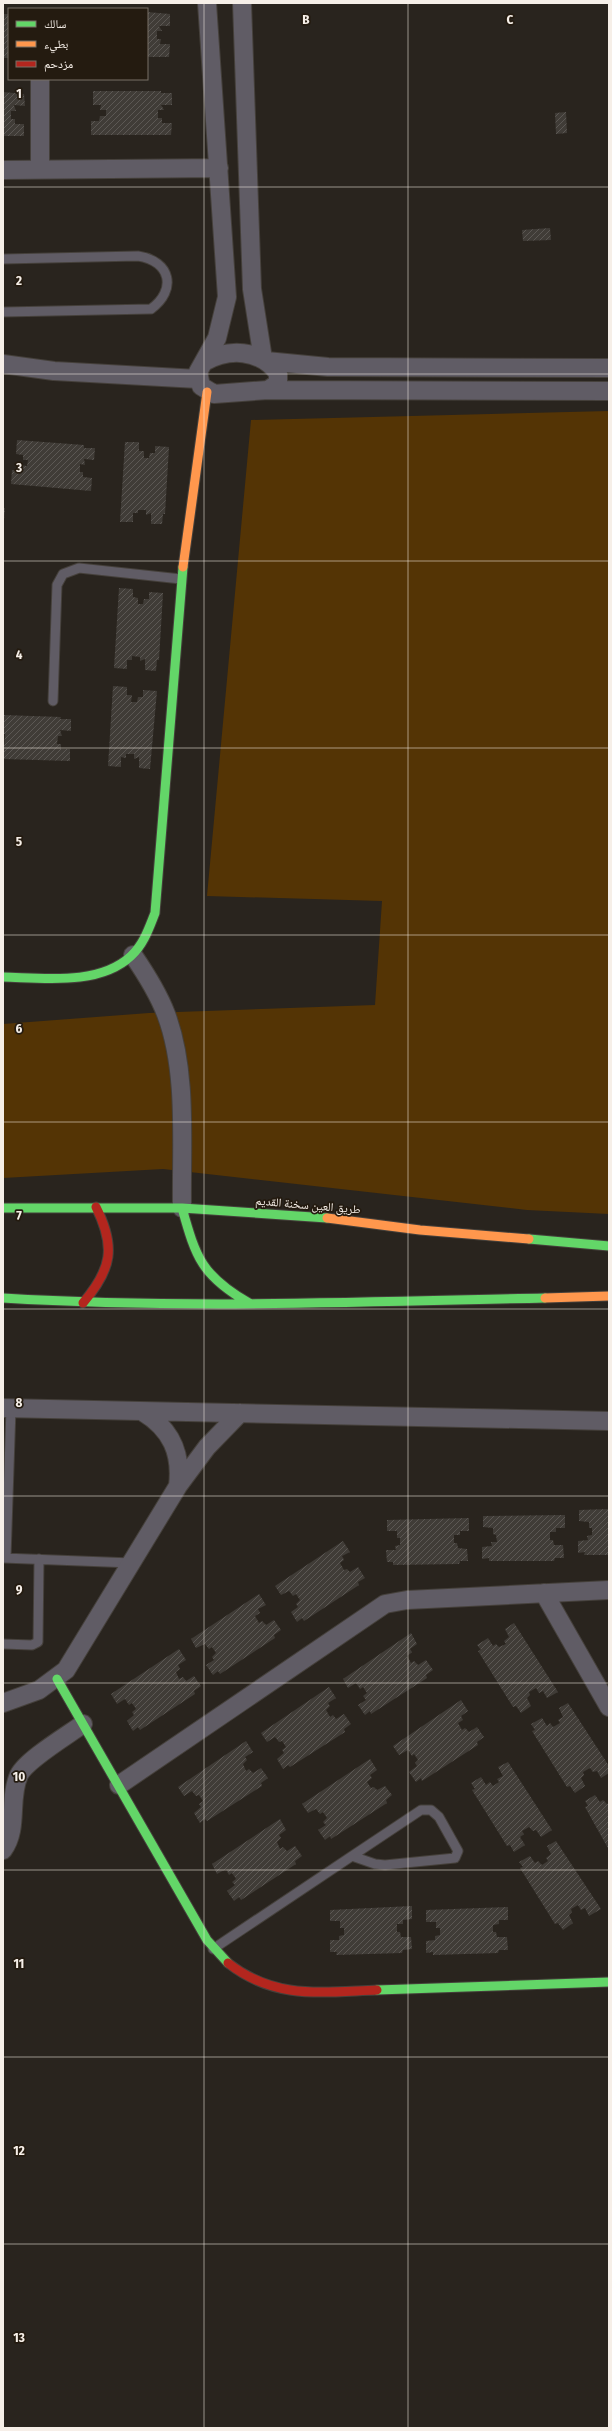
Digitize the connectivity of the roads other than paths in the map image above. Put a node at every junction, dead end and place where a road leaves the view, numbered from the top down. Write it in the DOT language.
graph roads {
  1 [pos="207,3"];
  2 [pos="242,3"];
  3 [pos="40,80"];
  4 [pos="219,168"];
  5 [pos="40,169"];
  6 [pos="3,170"];
  7 [pos="3,259"];
  8 [pos="3,312"];
  9 [pos="265,360"];
  10 [pos="204,362"];
  11 [pos="3,364"];
  12 [pos="609,368"];
  13 [pos="202,385"];
  14 [pos="268,390"];
  15 [pos="609,391"];
  16 [pos="181,580"];
  17 [pos="53,701"];
  18 [pos="134,956"];
  19 [pos="3,977"];
  20 [pos="96,1207"];
  21 [pos="3,1208"];
  22 [pos="182,1208"];
  23 [pos="609,1246"];
  24 [pos="609,1296"];
  25 [pos="3,1298"];
  26 [pos="83,1303"];
  27 [pos="252,1305"];
  28 [pos="7,1408"];
  29 [pos="144,1412"];
  30 [pos="240,1413"];
  31 [pos="609,1421"];
  32 [pos="178,1486"];
  33 [pos="4,1558"];
  34 [pos="39,1559"];
  35 [pos="132,1563"];
  36 [pos="609,1590"];
  37 [pos="544,1593"];
  38 [pos="3,1644"];
  39 [pos="57,1679"];
  40 [pos="3,1703"];
  41 [pos="609,1707"];
  42 [pos="83,1724"];
  43 [pos="119,1785"];
  44 [pos="3,1850"];
  45 [pos="352,1856"];
  46 [pos="214,1949"];
  47 [pos="609,1982"];
  1 -- 4 [label="street"];
  2 -- 9 [label="street"];
  3 -- 5 [label="street"];
  4 -- 5 [label="street"];
  4 -- 10 [label="street"];
  5 -- 6 [label="street"];
  7 -- 8 [label="lane"];
  9 -- 10 [label="street"];
  9 -- 12 [label="street"];
  9 -- 14 [label="street"];
  10 -- 13 [label="street"];
  11 -- 13 [label="street"];
  13 -- 14 [label="street"];
  13 -- 16 [label="main road"];
  14 -- 15 [label="street"];
  16 -- 17 [label="lane"];
  16 -- 18 [label="main road"];
  18 -- 19 [label="main road"];
  18 -- 22 [label="street"];
  20 -- 21 [label="main road, طريق العين سخنة القديم"];
  20 -- 22 [label="main road, طريق العين سخنة القديم"];
  20 -- 26 [label="main road"];
  22 -- 23 [label="main road, طريق العين سخنة القديم"];
  22 -- 27 [label="main road"];
  24 -- 27 [label="main road"];
  25 -- 26 [label="main road"];
  26 -- 27 [label="main road"];
  28 -- 29 [label="street"];
  28 -- 33 [label="lane"];
  29 -- 30 [label="street"];
  29 -- 32 [label="street"];
  30 -- 31 [label="street"];
  30 -- 32 [label="street"];
  32 -- 35 [label="street"];
  33 -- 34 [label="lane"];
  34 -- 35 [label="lane"];
  34 -- 38 [label="lane"];
  35 -- 39 [label="street"];
  36 -- 37 [label="street"];
  37 -- 41 [label="street"];
  37 -- 43 [label="street"];
  39 -- 40 [label="street"];
  39 -- 42 [label="main road"];
  42 -- 43 [label="main road"];
  42 -- 44 [label="street"];
  43 -- 46 [label="main road"];
  45 -- 45 [label="lane"];
  45 -- 46 [label="lane"];
  46 -- 47 [label="main road"];
}
